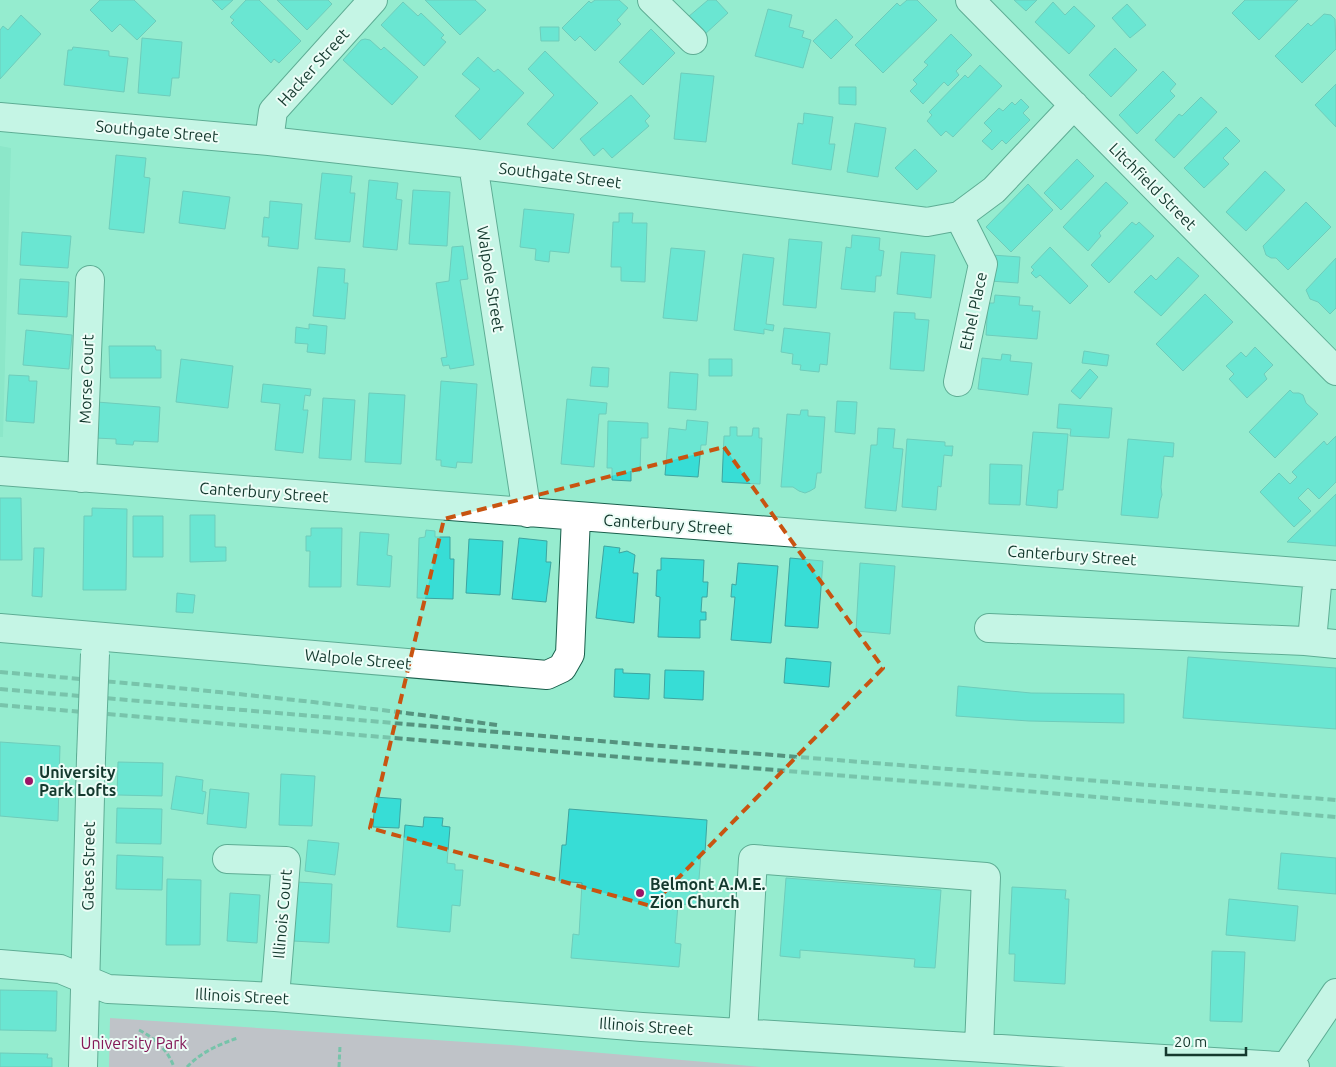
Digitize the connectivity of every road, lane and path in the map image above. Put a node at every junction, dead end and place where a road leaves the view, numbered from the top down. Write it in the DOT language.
graph roads {
  1 [pos="373,0"];
  2 [pos="652,0"];
  3 [pos="970,0"];
  4 [pos="694,40"];
  5 [pos="1074,105"];
  6 [pos="0,117"];
  7 [pos="269,141"];
  8 [pos="473,164"];
  9 [pos="959,216"];
  10 [pos="90,280"];
  11 [pos="1336,371"];
  12 [pos="958,382"];
  13 [pos="0,471"];
  14 [pos="82,478"];
  15 [pos="527,513"];
  16 [pos="576,517"];
  17 [pos="1327,575"];
  18 [pos="0,628"];
  19 [pos="989,628"];
  20 [pos="1324,642"];
  21 [pos="94,645"];
  22 [pos="227,858"];
  23 [pos="0,964"];
  24 [pos="85,979"];
  25 [pos="1336,993"];
  26 [pos="275,997"];
  27 [pos="139,1030"];
  28 [pos="743,1033"];
  29 [pos="238,1038"];
  30 [pos="340,1046"];
  31 [pos="980,1047"];
  32 [pos="83,1067"];
  33 [pos="174,1067"];
  34 [pos="186,1067"];
  35 [pos="339,1067"];
  36 [pos="1286,1067"];
  37 [pos="1295,1067"];
  1 -- 7 [label="street, Hacker Street"];
  2 -- 4 [label="street"];
  3 -- 5 [label="street, Litchfield Street"];
  5 -- 9 [label="street, Southgate Street"];
  5 -- 11 [label="street, Litchfield Street"];
  6 -- 7 [label="street, Southgate Street"];
  7 -- 8 [label="street, Southgate Street"];
  8 -- 9 [label="street, Southgate Street"];
  8 -- 15 [label="street, Walpole Street"];
  9 -- 12 [label="street, Ethel Place"];
  10 -- 14 [label="street, Morse Court"];
  13 -- 14 [label="street, Canterbury Street"];
  14 -- 15 [label="street, Canterbury Street"];
  15 -- 16 [label="street, Canterbury Street"];
  16 -- 17 [label="street, Canterbury Street"];
  16 -- 21 [label="street, Walpole Street"];
  17 -- 20 [label="street"];
  18 -- 21 [label="street, Walpole Street"];
  19 -- 20 [label="street"];
  21 -- 24 [label="street, Gates Street, bridge"];
  22 -- 26 [label="street, Illinois Court"];
  23 -- 24 [label="street, Illinois Street"];
  24 -- 26 [label="street, Illinois Street"];
  24 -- 32 [label="street, Gates Street"];
  25 -- 36 [label="street"];
  26 -- 28 [label="street, Illinois Street"];
  27 -- 33 [label="path"];
  28 -- 31 [label="street, Illinois Street"];
  28 -- 31 [label="street"];
  29 -- 34 [label="path"];
  30 -- 35 [label="path"];
  31 -- 36 [label="street, Illinois Street"];
  36 -- 37 [label="street, Illinois Street"];
}
